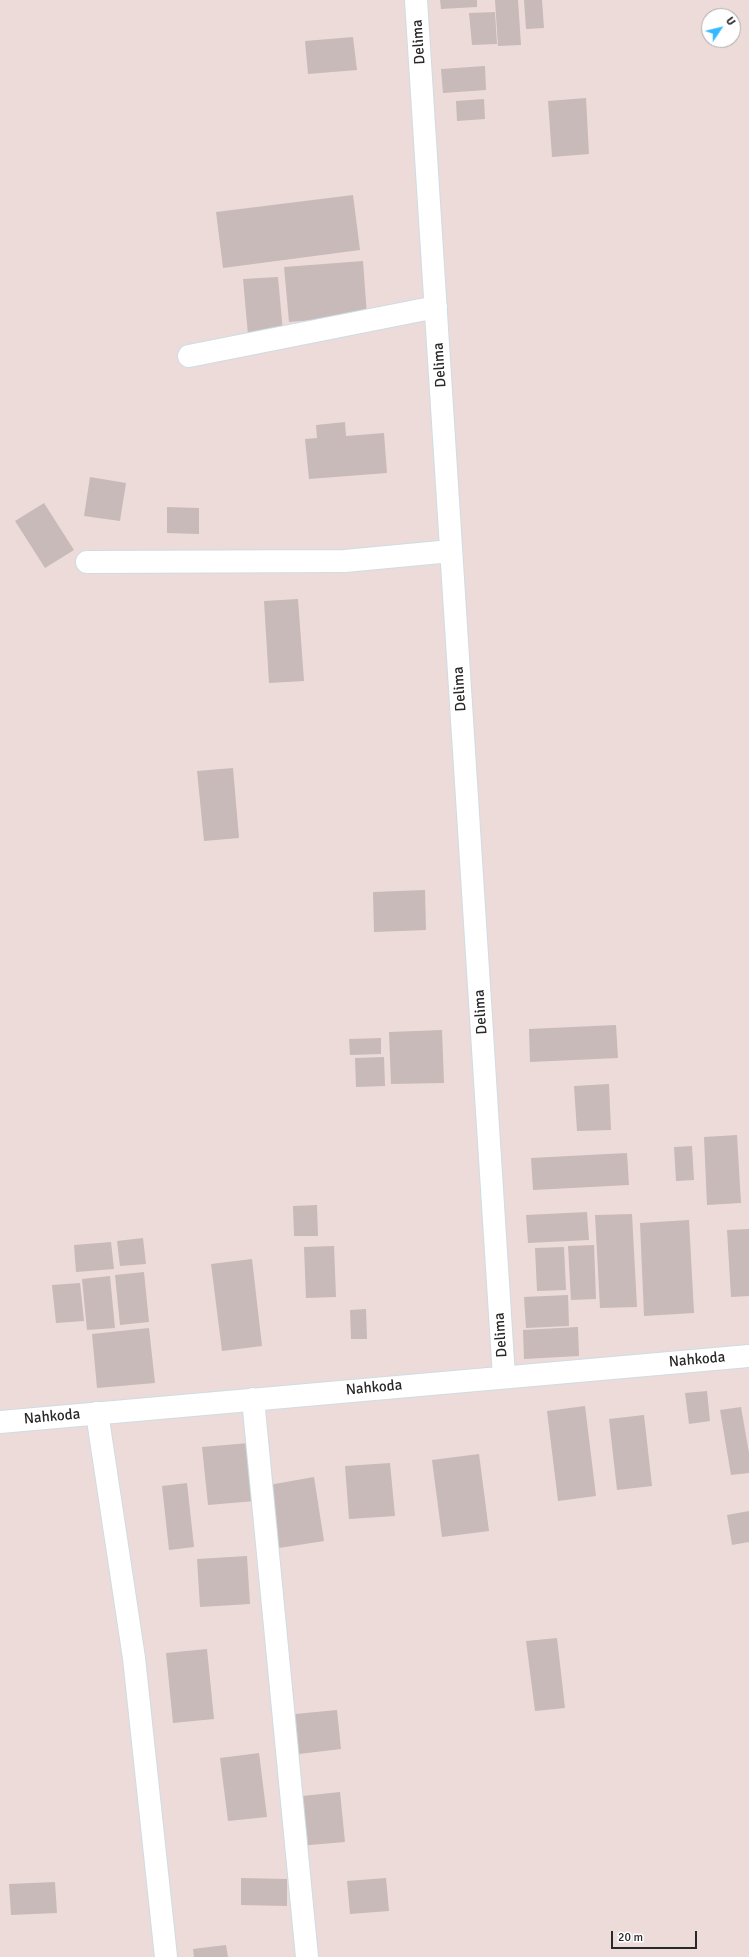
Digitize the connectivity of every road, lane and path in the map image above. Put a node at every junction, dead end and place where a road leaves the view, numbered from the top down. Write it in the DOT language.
graph roads {
  1 [pos="416,0"];
  2 [pos="436,307"];
  3 [pos="189,356"];
  4 [pos="451,551"];
  5 [pos="87,562"];
  6 [pos="749,1356"];
  7 [pos="504,1377"];
  8 [pos="253,1399"];
  9 [pos="97,1413"];
  10 [pos="0,1422"];
  11 [pos="166,1957"];
  12 [pos="306,1957"];
  1 -- 2 [label="street, Delima"];
  2 -- 3 [label="street"];
  2 -- 4 [label="street, Delima"];
  4 -- 5 [label="street"];
  4 -- 7 [label="street, Delima"];
  6 -- 7 [label="street, Nahkoda"];
  7 -- 8 [label="street, Nahkoda"];
  8 -- 9 [label="street, Nahkoda"];
  8 -- 12 [label="street"];
  9 -- 10 [label="street, Nahkoda"];
  9 -- 11 [label="street"];
}
